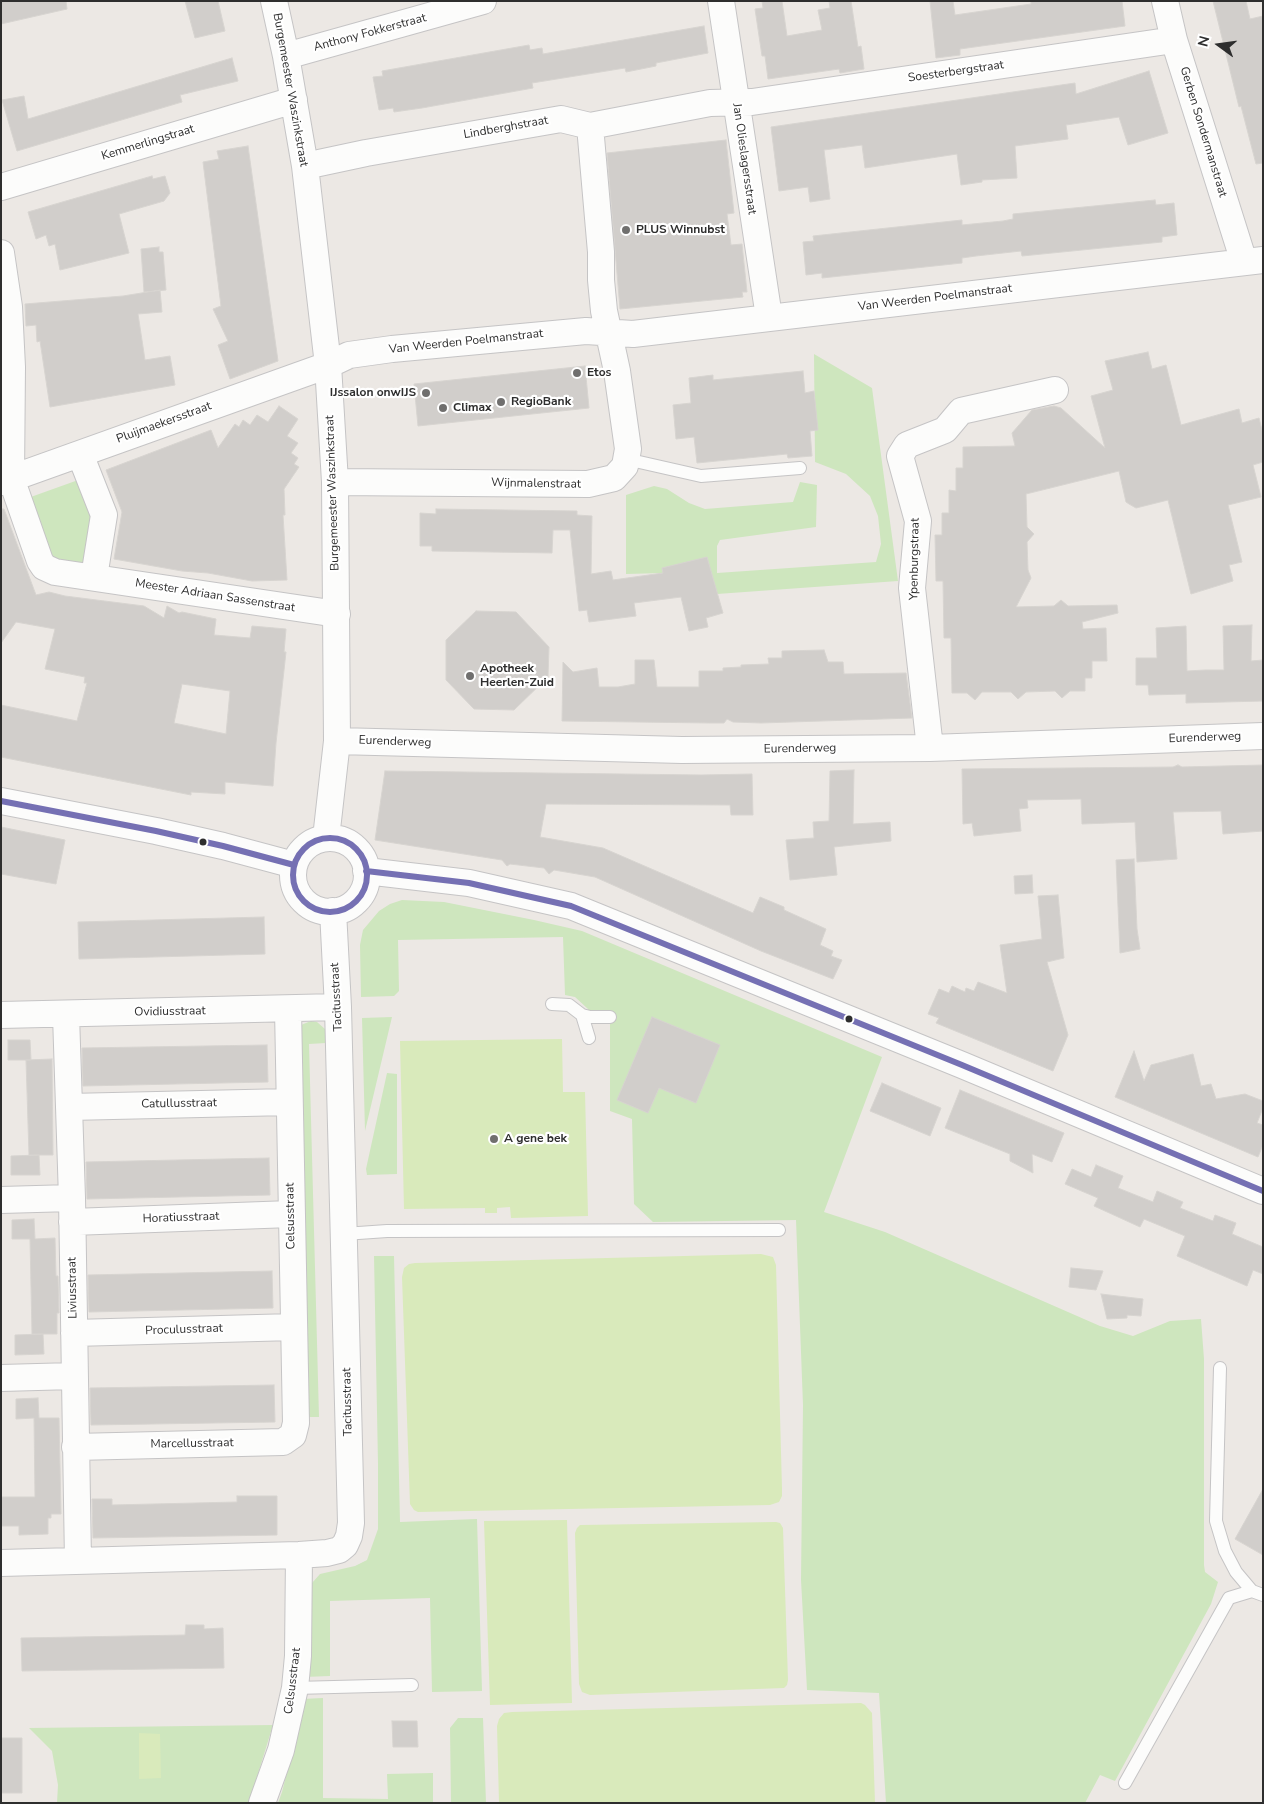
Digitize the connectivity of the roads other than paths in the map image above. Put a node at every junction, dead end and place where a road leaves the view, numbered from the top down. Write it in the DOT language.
graph roads {
  1 [pos="274,1"];
  2 [pos="483,1"];
  3 [pos="721,1"];
  4 [pos="1165,1"];
  5 [pos="1174,40"];
  6 [pos="286,56"];
  7 [pos="294,100"];
  8 [pos="736,102"];
  9 [pos="590,126"];
  10 [pos="304,166"];
  11 [pos="1,187"];
  12 [pos="1,253"];
  13 [pos="1253,261"];
  14 [pos="769,317"];
  15 [pos="608,332"];
  16 [pos="328,365"];
  17 [pos="1055,390"];
  18 [pos="80,454"];
  19 [pos="626,459"];
  20 [pos="800,468"];
  21 [pos="6,480"];
  22 [pos="336,482"];
  23 [pos="94,577"];
  24 [pos="337,614"];
  25 [pos="1263,736"];
  26 [pos="337,740"];
  27 [pos="930,748"];
  28 [pos="1,801"];
  29 [pos="326,838"];
  30 [pos="294,865"];
  31 [pos="366,871"];
  32 [pos="333,911"];
  33 [pos="552,1004"];
  34 [pos="338,1007"];
  35 [pos="288,1009"];
  36 [pos="66,1014"];
  37 [pos="582,1015"];
  38 [pos="1,1016"];
  39 [pos="610,1017"];
  40 [pos="589,1038"];
  41 [pos="289,1102"];
  42 [pos="70,1107"];
  43 [pos="1263,1191"];
  44 [pos="1,1200"];
  45 [pos="72,1210"];
  46 [pos="291,1214"];
  47 [pos="779,1230"];
  48 [pos="344,1234"];
  49 [pos="294,1327"];
  50 [pos="74,1333"];
  51 [pos="1220,1368"];
  52 [pos="74,1376"];
  53 [pos="1,1378"];
  54 [pos="296,1423"];
  55 [pos="76,1446"];
  56 [pos="300,1555"];
  57 [pos="78,1561"];
  58 [pos="1,1563"];
  59 [pos="1257,1593"];
  60 [pos="412,1685"];
  61 [pos="295,1688"];
  62 [pos="1125,1783"];
  63 [pos="262,1803"];
  1 -- 6 [label="street, Burgemeester Waszinkstraat"];
  2 -- 6 [label="street, Anthony Fokkerstraat"];
  3 -- 8 [label="street, Jan Olieslagersstraat"];
  4 -- 5 [label="street, Gerben Sondermanstraat"];
  5 -- 8 [label="street, Soesterbergstraat"];
  5 -- 13 [label="street, Gerben Sondermanstraat"];
  6 -- 7 [label="street, Burgemeester Waszinkstraat"];
  7 -- 10 [label="street, Burgemeester Waszinkstraat"];
  7 -- 11 [label="street, Kemmerlingstraat"];
  8 -- 9 [label="street, Lindberghstraat"];
  8 -- 14 [label="street, Jan Olieslagersstraat"];
  9 -- 10 [label="street, Lindberghstraat"];
  9 -- 15 [label="street"];
  10 -- 16 [label="street, Burgemeester Waszinkstraat"];
  12 -- 21 [label="street"];
  13 -- 14 [label="street, Van Weerden Poelmanstraat"];
  14 -- 15 [label="street, Van Weerden Poelmanstraat"];
  15 -- 16 [label="street, Van Weerden Poelmanstraat"];
  15 -- 19 [label="street"];
  16 -- 18 [label="street, Pluijmaekersstraat"];
  16 -- 22 [label="street, Burgemeester Waszinkstraat"];
  17 -- 27 [label="street, Ypenburgstraat"];
  18 -- 21 [label="street, Pluijmaekersstraat"];
  18 -- 23 [label="street"];
  19 -- 20 [label="lane"];
  19 -- 22 [label="street, Wijnmalenstraat"];
  21 -- 23 [label="street, Meester Adriaan Sassenstraat"];
  22 -- 24 [label="street, Burgemeester Waszinkstraat"];
  23 -- 24 [label="street, Meester Adriaan Sassenstraat"];
  24 -- 26 [label="street, Burgemeester Waszinkstraat"];
  25 -- 27 [label="street, Eurenderweg"];
  26 -- 27 [label="street, Eurenderweg"];
  26 -- 29 [label="street, Burgemeester Waszinkstraat"];
  28 -- 30 [label="street"];
  29 -- 30 [label="street"];
  29 -- 31 [label="street"];
  30 -- 32 [label="street"];
  31 -- 32 [label="street"];
  31 -- 43 [label="street"];
  32 -- 34 [label="street, Tacitusstraat"];
  33 -- 37 [label="lane"];
  34 -- 35 [label="street, Ovidiusstraat"];
  34 -- 48 [label="street, Tacitusstraat"];
  35 -- 36 [label="street, Ovidiusstraat"];
  35 -- 41 [label="street, Celsusstraat"];
  36 -- 38 [label="street, Ovidiusstraat"];
  36 -- 42 [label="street, Liviusstraat"];
  37 -- 39 [label="lane"];
  37 -- 40 [label="lane"];
  41 -- 42 [label="street, Catullusstraat"];
  41 -- 46 [label="street, Celsusstraat"];
  42 -- 45 [label="street, Liviusstraat"];
  44 -- 45 [label="street, Horatiusstraat"];
  45 -- 46 [label="street, Horatiusstraat"];
  45 -- 50 [label="street, Liviusstraat"];
  46 -- 49 [label="street, Celsusstraat"];
  47 -- 48 [label="lane"];
  48 -- 56 [label="street, Tacitusstraat"];
  49 -- 50 [label="street, Proculusstraat"];
  49 -- 54 [label="street, Celsusstraat"];
  50 -- 52 [label="street, Liviusstraat"];
  51 -- 59 [label="lane"];
  52 -- 53 [label="street"];
  52 -- 55 [label="street, Liviusstraat"];
  54 -- 55 [label="street, Marcellusstraat"];
  55 -- 57 [label="street, Liviusstraat"];
  56 -- 57 [label="street, Tacitusstraat"];
  56 -- 61 [label="street, Celsusstraat"];
  57 -- 58 [label="street, Tacitusstraat"];
  59 -- 62 [label="lane"];
  60 -- 61 [label="lane"];
  61 -- 63 [label="street, Celsusstraat"];
}
